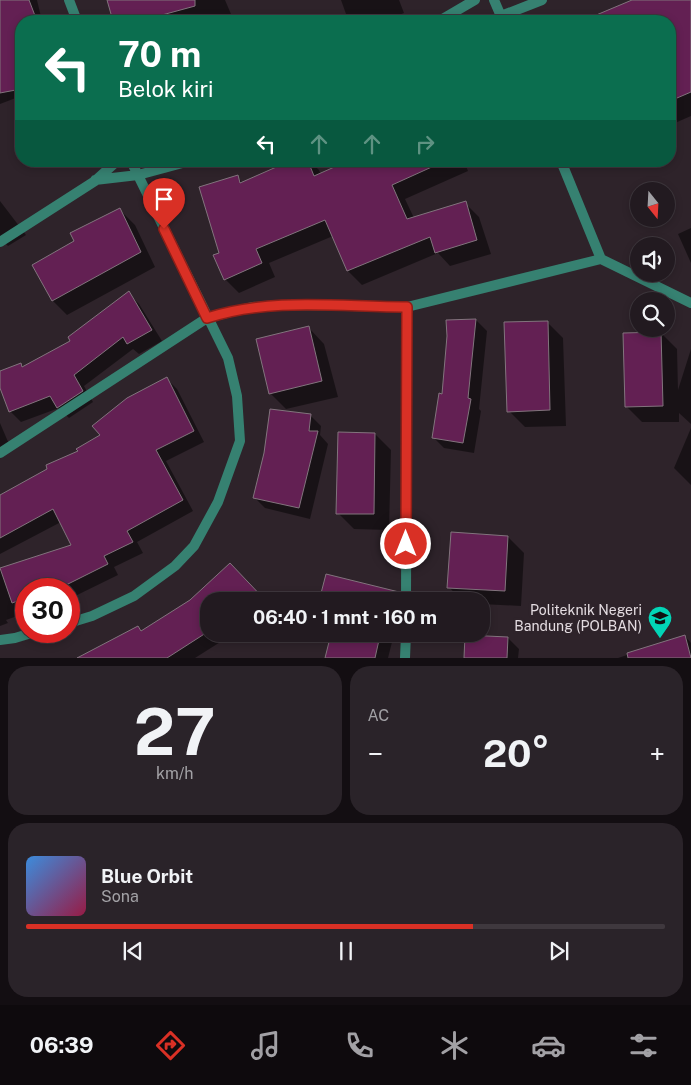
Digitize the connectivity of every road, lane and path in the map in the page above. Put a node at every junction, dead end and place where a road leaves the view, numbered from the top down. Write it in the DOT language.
graph roads {
  1 [pos="69,0"];
  2 [pos="475,0"];
  3 [pos="494,0"];
  4 [pos="542,0"];
  5 [pos="75,15"];
  6 [pos="449,15"];
  7 [pos="497,15"];
  8 [pos="509,15"];
  9 [pos="110,167"];
  10 [pos="134,167"];
  11 [pos="169,167"];
  12 [pos="564,167"];
  13 [pos="138,176"];
  14 [pos="95,180"];
  15 [pos="0,242"];
  16 [pos="602,259"];
  17 [pos="691,303"];
  18 [pos="407,307"];
  19 [pos="207,318"];
  20 [pos="0,453"];
  21 [pos="406,592"];
  22 [pos="80,620"];
  23 [pos="15,638"];
  24 [pos="0,640"];
  25 [pos="406,642"];
  26 [pos="405,658"];
  1 -- 5 [label="street"];
  2 -- 6 [label="street"];
  3 -- 7 [label="street"];
  4 -- 8 [label="street"];
  9 -- 14 [label="street"];
  10 -- 13 [label="street"];
  11 -- 13 [label="street"];
  12 -- 16 [label="street"];
  13 -- 14 [label="street"];
  13 -- 19 [label="street"];
  14 -- 15 [label="street"];
  16 -- 17 [label="street"];
  16 -- 18 [label="street"];
  18 -- 19 [label="street"];
  18 -- 21 [label="street"];
  19 -- 20 [label="street"];
  19 -- 22 [label="street"];
  23 -- 24 [label="street"];
  25 -- 26 [label="street"];
}
